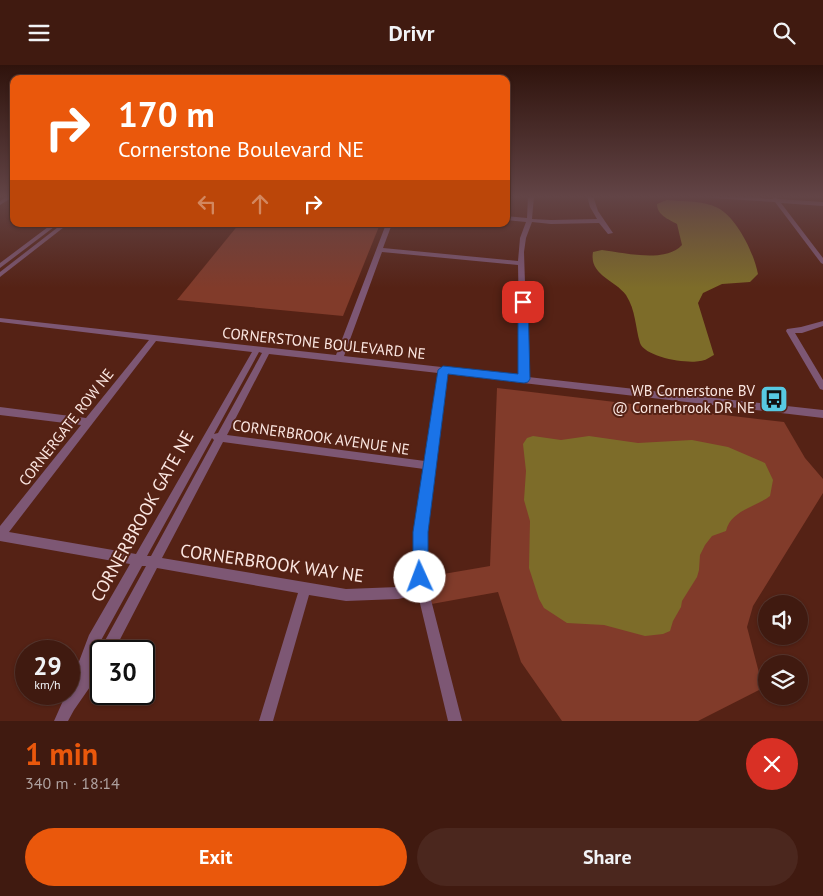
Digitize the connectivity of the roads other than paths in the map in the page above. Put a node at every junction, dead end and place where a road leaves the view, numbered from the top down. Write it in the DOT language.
graph roads {
  1 [pos="50,227"];
  2 [pos="61,227"];
  3 [pos="388,227"];
  4 [pos="527,227"];
  5 [pos="605,227"];
  6 [pos="796,227"];
  7 [pos="610,233"];
  8 [pos="379,250"];
  9 [pos="823,262"];
  10 [pos="522,263"];
  11 [pos="0,266"];
  12 [pos="0,275"];
  13 [pos="0,320"];
  14 [pos="823,323"];
  15 [pos="155,337"];
  16 [pos="262,350"];
  17 [pos="339,358"];
  18 [pos="443,370"];
  19 [pos="524,379"];
  20 [pos="823,387"];
  21 [pos="0,411"];
  22 [pos="823,414"];
  23 [pos="88,422"];
  24 [pos="208,436"];
  25 [pos="221,438"];
  26 [pos="430,467"];
  27 [pos="0,535"];
  28 [pos="148,562"];
  29 [pos="422,588"];
  30 [pos="305,589"];
  31 [pos="112,640"];
  32 [pos="90,676"];
  33 [pos="80,678"];
  34 [pos="80,690"];
  35 [pos="70,705"];
  36 [pos="61,721"];
  37 [pos="266,721"];
  38 [pos="455,721"];
  1 -- 11 [label="street"];
  2 -- 12 [label="street"];
  3 -- 8 [label="street"];
  4 -- 10 [label="street"];
  5 -- 7 [label="street"];
  6 -- 9 [label="street"];
  8 -- 10 [label="street"];
  8 -- 17 [label="street"];
  10 -- 19 [label="street"];
  13 -- 15 [label="street, CORNERSTONE BOULEVARD NE"];
  14 -- 20 [label="street"];
  15 -- 16 [label="street, CORNERSTONE BOULEVARD NE"];
  15 -- 23 [label="street, CORNERGATE ROW NE"];
  16 -- 17 [label="street, CORNERSTONE BOULEVARD NE"];
  16 -- 24 [label="street, CORNERBROOK GATE NE"];
  16 -- 25 [label="street, CORNERBROOK GATE NE"];
  17 -- 18 [label="street, CORNERSTONE BOULEVARD NE"];
  18 -- 19 [label="street, CORNERSTONE BOULEVARD NE"];
  18 -- 26 [label="street"];
  19 -- 22 [label="street, CORNERSTONE BOULEVARD NE"];
  21 -- 23 [label="street"];
  23 -- 27 [label="street, CORNERGATE ROW NE"];
  24 -- 25 [label="street, CORNERBROOK AVENUE NE"];
  24 -- 28 [label="street, CORNERBROOK GATE NE"];
  25 -- 26 [label="street, CORNERBROOK AVENUE NE"];
  25 -- 28 [label="street, CORNERBROOK GATE NE"];
  26 -- 29 [label="street"];
  27 -- 28 [label="street, CORNERBROOK WAY NE"];
  28 -- 30 [label="street, CORNERBROOK WAY NE"];
  28 -- 31 [label="street, CORNERBROOK GATE NE"];
  28 -- 33 [label="street, CORNERBROOK GATE NE"];
  29 -- 30 [label="street, CORNERBROOK WAY NE"];
  29 -- 38 [label="street"];
  30 -- 37 [label="street"];
  32 -- 34 [label="street, CORNERBROOK GATE NE"];
  35 -- 36 [label="street, CORNERBROOK GATE NE"];
}
